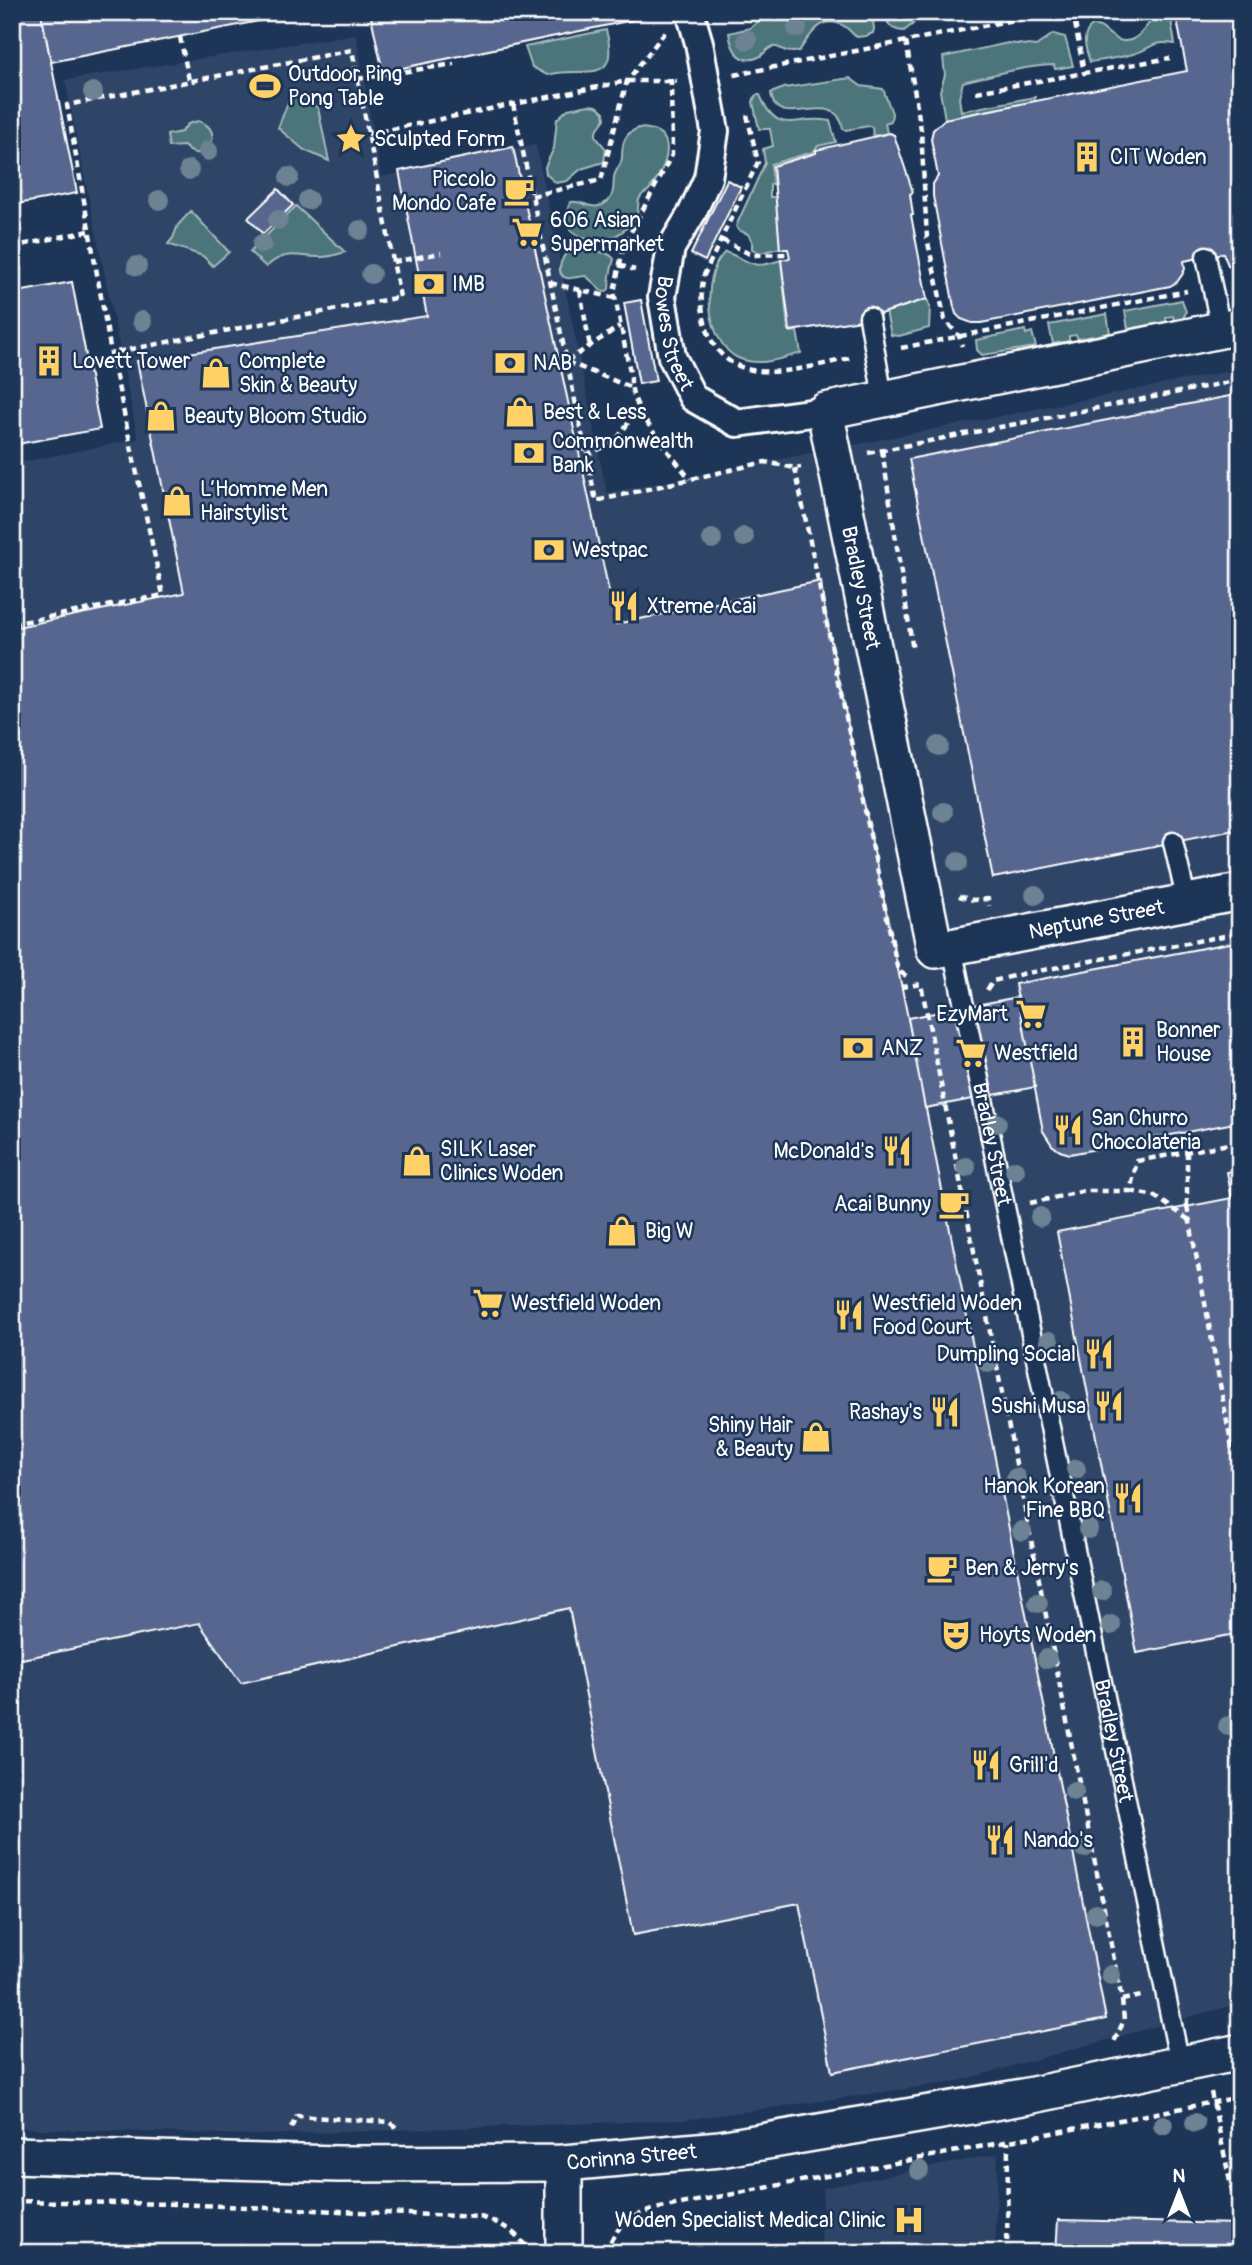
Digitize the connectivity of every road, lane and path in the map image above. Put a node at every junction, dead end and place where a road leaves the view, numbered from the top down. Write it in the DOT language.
graph roads {
  1 [pos="690,12"];
  2 [pos="1054,12"];
  3 [pos="1073,12"];
  4 [pos="180,37"];
  5 [pos="671,39"];
  6 [pos="906,41"];
  7 [pos="1170,58"];
  8 [pos="454,64"];
  9 [pos="671,67"];
  10 [pos="1084,73"];
  11 [pos="357,79"];
  12 [pos="189,81"];
  13 [pos="627,81"];
  14 [pos="671,81"];
  15 [pos="705,81"];
  16 [pos="976,92"];
  17 [pos="513,104"];
  18 [pos="368,134"];
  19 [pos="532,196"];
  20 [pos="89,231"];
  21 [pos="12,247"];
  22 [pos="441,253"];
  23 [pos="789,254"];
  24 [pos="1206,257"];
  25 [pos="393,262"];
  26 [pos="550,283"];
  27 [pos="1212,286"];
  28 [pos="580,290"];
  29 [pos="615,298"];
  30 [pos="869,317"];
  31 [pos="620,326"];
  32 [pos="1230,328"];
  33 [pos="959,336"];
  34 [pos="590,347"];
  35 [pos="111,353"];
  36 [pos="875,353"];
  37 [pos="567,362"];
  38 [pos="1240,380"];
  39 [pos="630,387"];
  40 [pos="883,398"];
  41 [pos="638,410"];
  42 [pos="824,411"];
  43 [pos="586,455"];
  44 [pos="835,460"];
  45 [pos="795,468"];
  46 [pos="690,479"];
  47 [pos="12,624"];
  48 [pos="1173,842"];
  49 [pos="1240,892"];
  50 [pos="1186,902"];
  51 [pos="1240,933"];
  52 [pos="952,947"];
  53 [pos="898,971"];
  54 [pos="901,987"];
  55 [pos="986,991"];
  56 [pos="1188,1132"];
  57 [pos="1240,1142"];
  58 [pos="1130,1191"];
  59 [pos="1030,1203"];
  60 [pos="1189,1220"];
  61 [pos="1240,1492"];
  62 [pos="1108,2047"];
  63 [pos="1240,2052"];
  64 [pos="1180,2064"];
  65 [pos="1240,2097"];
  66 [pos="1212,2102"];
  67 [pos="404,2132"];
  68 [pos="286,2137"];
  69 [pos="1008,2142"];
  70 [pos="12,2155"];
  71 [pos="564,2163"];
  72 [pos="12,2201"];
  73 [pos="1239,2224"];
  74 [pos="528,2253"];
  75 [pos="564,2253"];
  76 [pos="606,2253"];
  77 [pos="1007,2253"];
  1 -- 15 [label="street, Bowes Street"];
  2 -- 6 [label="path"];
  3 -- 10 [label="path"];
  4 -- 12 [label="path"];
  5 -- 13 [label="path"];
  6 -- 15 [label="path"];
  6 -- 33 [label="path"];
  7 -- 10 [label="path"];
  8 -- 11 [label="path"];
  9 -- 14 [label="path"];
  10 -- 16 [label="path"];
  11 -- 12 [label="path"];
  11 -- 18 [label="path"];
  12 -- 20 [label="path"];
  13 -- 14 [label="path"];
  13 -- 17 [label="path"];
  13 -- 19 [label="path"];
  14 -- 15 [label="path"];
  14 -- 29 [label="path"];
  15 -- 42 [label="street, Bowes Street"];
  17 -- 18 [label="path"];
  17 -- 19 [label="path"];
  18 -- 25 [label="path"];
  19 -- 26 [label="path"];
  20 -- 21 [label="path"];
  20 -- 35 [label="path"];
  22 -- 25 [label="path"];
  23 -- 36 [label="path"];
  24 -- 27 [label="lane"];
  25 -- 35 [label="path"];
  26 -- 28 [label="path"];
  26 -- 37 [label="path"];
  27 -- 32 [label="lane"];
  27 -- 33 [label="path"];
  28 -- 29 [label="path"];
  28 -- 34 [label="path"];
  29 -- 31 [label="path"];
  30 -- 36 [label="lane"];
  31 -- 34 [label="path"];
  31 -- 39 [label="path"];
  32 -- 40 [label="street"];
  33 -- 36 [label="path"];
  34 -- 37 [label="path"];
  35 -- 47 [label="path"];
  36 -- 40 [label="lane"];
  37 -- 39 [label="path"];
  37 -- 43 [label="path"];
  38 -- 44 [label="path"];
  39 -- 41 [label="path"];
  40 -- 42 [label="street"];
  41 -- 43 [label="path"];
  41 -- 46 [label="path"];
  42 -- 44 [label="street, Bradley Street"];
  43 -- 46 [label="path"];
  44 -- 45 [label="path"];
  44 -- 52 [label="street, Bradley Street"];
  45 -- 46 [label="path"];
  45 -- 53 [label="path"];
  48 -- 50 [label="lane"];
  49 -- 50 [label="street, Neptune Street"];
  50 -- 52 [label="street, Neptune Street"];
  51 -- 55 [label="path"];
  52 -- 64 [label="lane, Bradley Street"];
  54 -- 62 [label="path"];
  56 -- 60 [label="path, bridge"];
  57 -- 58 [label="path"];
  58 -- 59 [label="path"];
  58 -- 60 [label="path"];
  60 -- 61 [label="path"];
  63 -- 64 [label="street, Corinna Street"];
  64 -- 71 [label="street, Corinna Street"];
  65 -- 66 [label="path"];
  66 -- 69 [label="path"];
  66 -- 73 [label="path"];
  67 -- 68 [label="path"];
  69 -- 76 [label="path"];
  69 -- 77 [label="path"];
  70 -- 71 [label="street, Corinna Street"];
  71 -- 75 [label="street"];
  72 -- 74 [label="path"];
}
